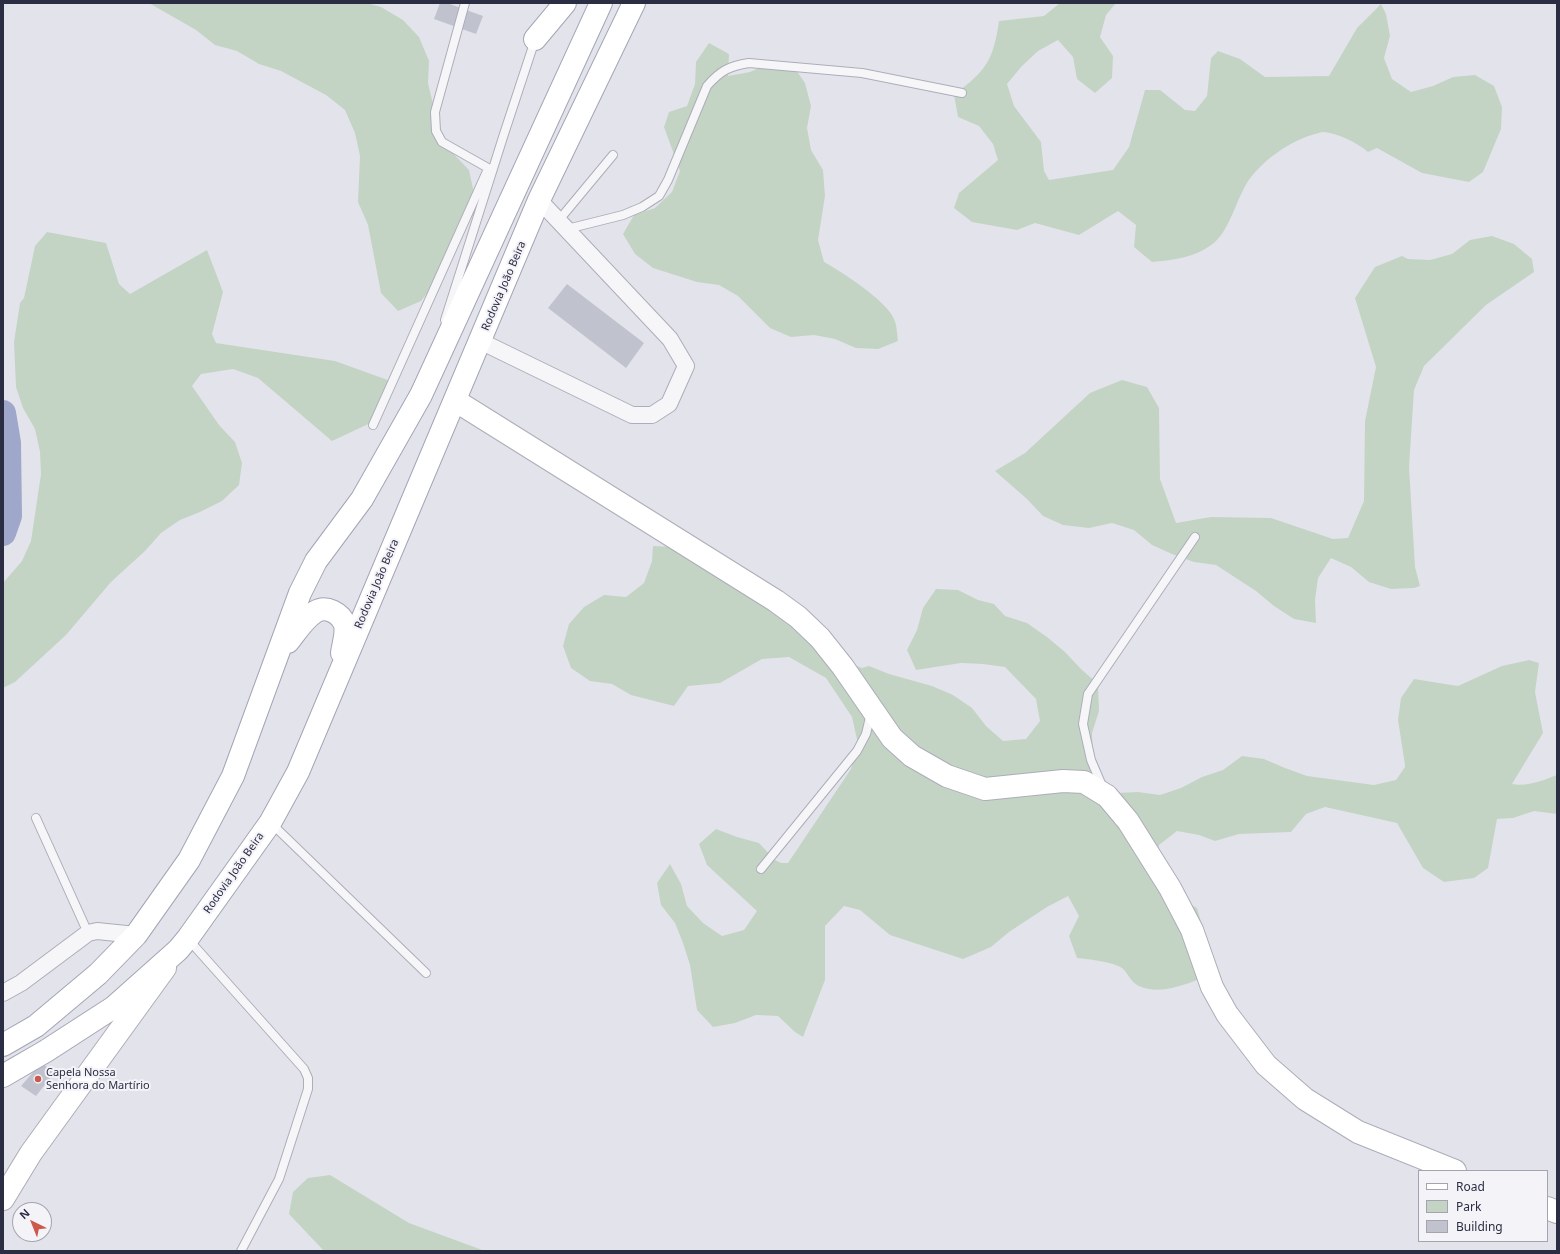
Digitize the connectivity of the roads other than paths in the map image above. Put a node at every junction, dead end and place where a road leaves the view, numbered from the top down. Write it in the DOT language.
graph roads {
  1 [pos="466,3"];
  2 [pos="601,3"];
  3 [pos="634,3"];
  4 [pos="557,7"];
  5 [pos="535,39"];
  6 [pos="962,93"];
  7 [pos="504,134"];
  8 [pos="613,155"];
  9 [pos="488,168"];
  10 [pos="539,200"];
  11 [pos="563,224"];
  12 [pos="480,341"];
  13 [pos="421,395"];
  14 [pos="456,401"];
  15 [pos="373,425"];
  16 [pos="1195,537"];
  17 [pos="277,656"];
  18 [pos="339,674"];
  19 [pos="872,709"];
  20 [pos="1106,796"];
  21 [pos="36,818"];
  22 [pos="270,823"];
  23 [pos="761,869"];
  24 [pos="88,933"];
  25 [pos="136,935"];
  26 [pos="183,944"];
  27 [pos="426,973"];
  28 [pos="3,993"];
  29 [pos="36,1026"];
  30 [pos="3,1039"];
  31 [pos="3,1045"];
  32 [pos="3,1076"];
  33 [pos="1453,1170"];
  34 [pos="3,1199"];
  35 [pos="241,1251"];
  1 -- 9 [label="lane"];
  2 -- 13 [label="main road"];
  3 -- 10 [label="main road, Rodovia João Beira"];
  4 -- 5 [label="main road"];
  5 -- 7 [label="lane"];
  6 -- 11 [label="lane"];
  7 -- 9 [label="lane"];
  7 -- 13 [label="lane"];
  8 -- 11 [label="lane"];
  9 -- 15 [label="lane"];
  10 -- 11 [label="street"];
  10 -- 12 [label="main road, Rodovia João Beira"];
  11 -- 12 [label="street"];
  12 -- 14 [label="main road, Rodovia João Beira"];
  13 -- 17 [label="main road"];
  14 -- 18 [label="main road, Rodovia João Beira"];
  14 -- 19 [label="main road"];
  16 -- 20 [label="lane"];
  17 -- 18 [label="main road"];
  17 -- 25 [label="main road"];
  18 -- 22 [label="main road, Rodovia João Beira"];
  19 -- 20 [label="main road"];
  19 -- 23 [label="lane"];
  20 -- 33 [label="main road"];
  21 -- 24 [label="lane"];
  22 -- 26 [label="main road, Rodovia João Beira"];
  22 -- 27 [label="lane"];
  24 -- 25 [label="street"];
  24 -- 28 [label="street"];
  25 -- 29 [label="main road"];
  26 -- 32 [label="main road, Rodovia João Beira"];
  26 -- 34 [label="main road"];
  26 -- 35 [label="lane"];
  29 -- 30 [label="street"];
  29 -- 31 [label="main road"];
}
